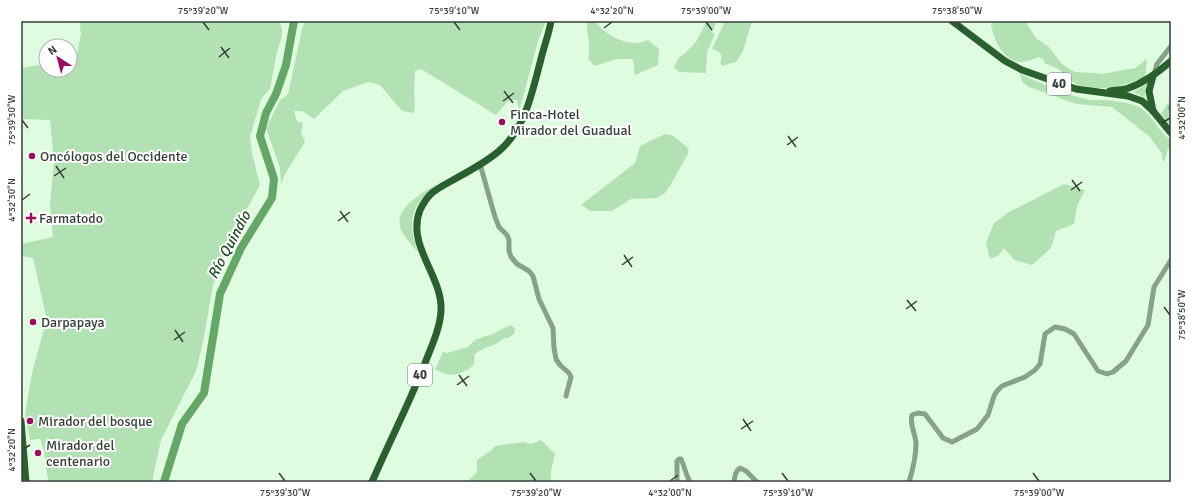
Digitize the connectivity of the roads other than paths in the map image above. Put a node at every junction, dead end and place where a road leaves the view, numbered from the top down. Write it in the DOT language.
graph roads {
  1 [pos="552,21"];
  2 [pos="952,21"];
  3 [pos="1171,46"];
  4 [pos="1171,61"];
  5 [pos="1153,76"];
  6 [pos="1104,93"];
  7 [pos="1153,111"];
  8 [pos="1171,132"];
  9 [pos="480,164"];
  10 [pos="1171,260"];
  11 [pos="566,396"];
  12 [pos="21,421"];
  13 [pos="26,482"];
  14 [pos="372,482"];
  15 [pos="677,482"];
  16 [pos="690,482"];
  17 [pos="734,482"];
  18 [pos="757,482"];
  19 [pos="909,482"];
  1 -- 9 [label="main road, 40"];
  2 -- 6 [label="main road, 40"];
  3 -- 5 [label="street"];
  4 -- 5 [label="main road, 40"];
  5 -- 6 [label="main road, 40"];
  5 -- 7 [label="main road"];
  6 -- 7 [label="main road, 40"];
  7 -- 8 [label="main road, 40"];
  9 -- 11 [label="street"];
  9 -- 14 [label="main road, 40"];
  10 -- 19 [label="street"];
  12 -- 13 [label="main road"];
  15 -- 16 [label="street"];
  17 -- 18 [label="street"];
}
